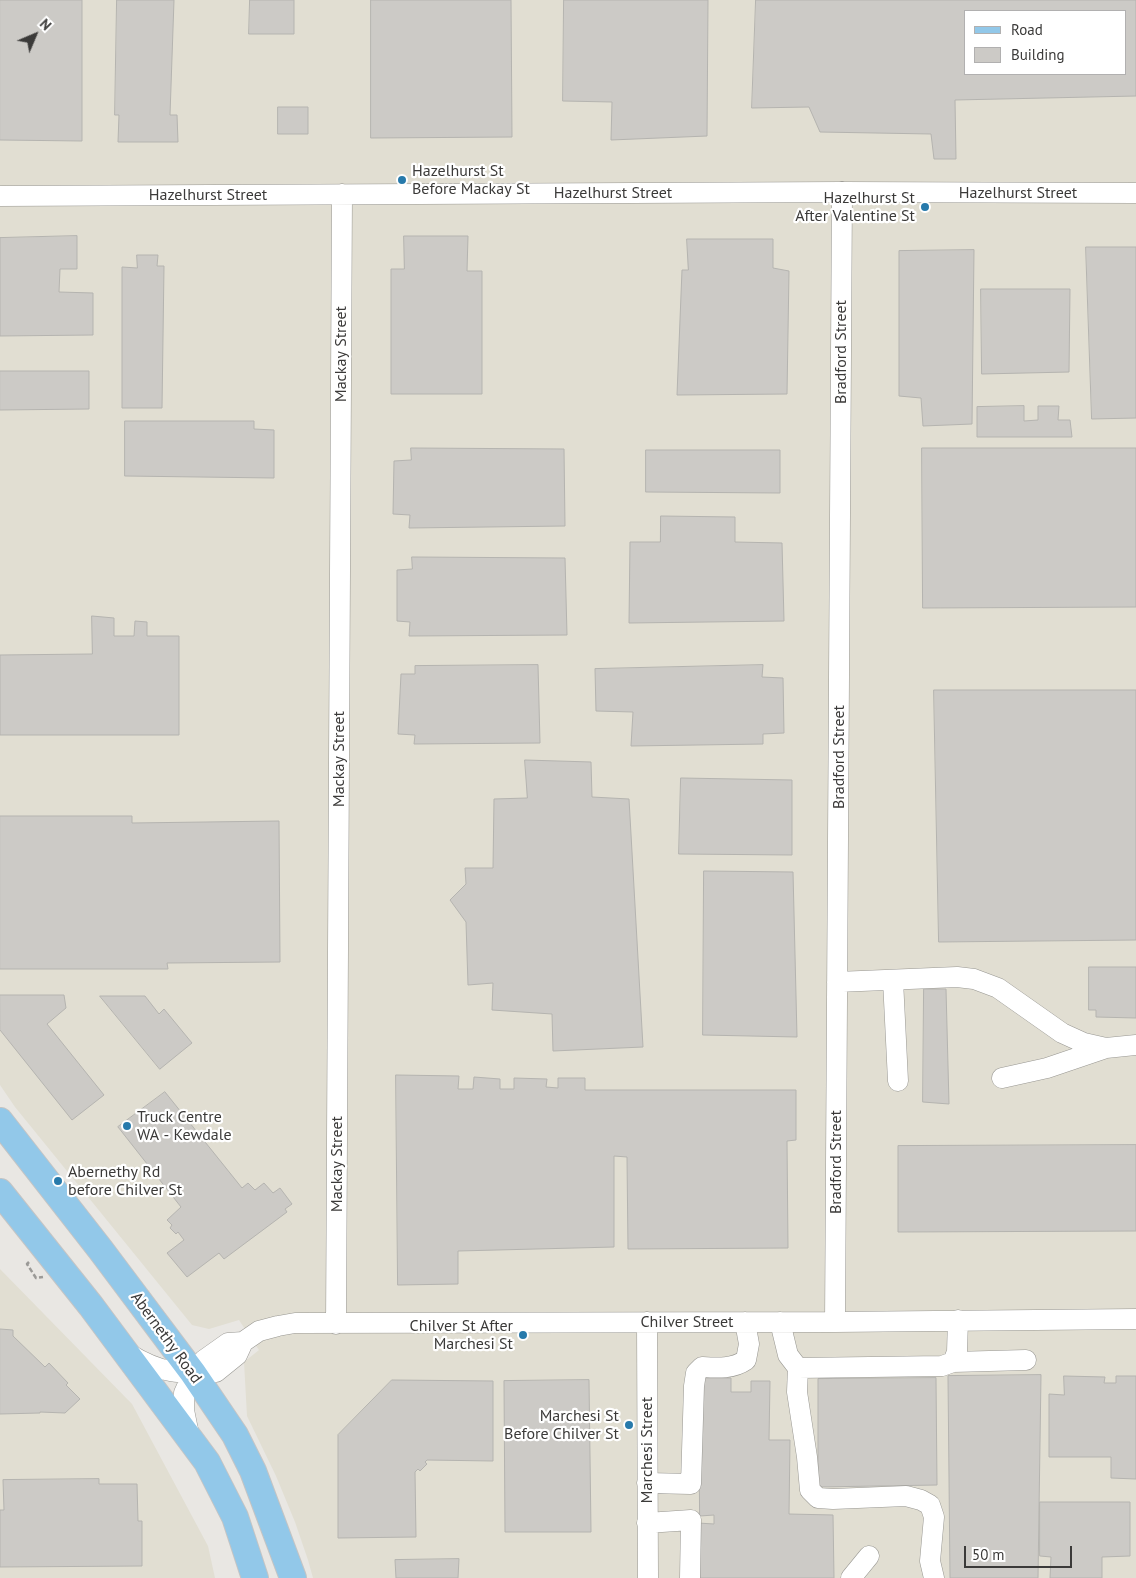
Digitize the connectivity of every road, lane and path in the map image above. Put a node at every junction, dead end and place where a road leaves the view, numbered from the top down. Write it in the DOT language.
graph roads {
  1 [pos="842,192"];
  2 [pos="1136,193"];
  3 [pos="342,194"];
  4 [pos="0,196"];
  5 [pos="894,980"];
  6 [pos="837,982"];
  7 [pos="1136,1045"];
  8 [pos="1106,1048"];
  9 [pos="1002,1078"];
  10 [pos="898,1081"];
  11 [pos="0,1121"];
  12 [pos="0,1192"];
  13 [pos="98,1246"];
  14 [pos="91,1306"];
  15 [pos="1136,1319"];
  16 [pos="958,1320"];
  17 [pos="646,1322"];
  18 [pos="745,1322"];
  19 [pos="780,1322"];
  20 [pos="835,1322"];
  21 [pos="336,1324"];
  22 [pos="124,1350"];
  23 [pos="1026,1360"];
  24 [pos="953,1362"];
  25 [pos="798,1368"];
  26 [pos="193,1373"];
  27 [pos="189,1437"];
  28 [pos="647,1483"];
  29 [pos="648,1523"];
  30 [pos="869,1556"];
  31 [pos="255,1578"];
  32 [pos="293,1578"];
  33 [pos="648,1578"];
  34 [pos="690,1578"];
  35 [pos="851,1578"];
  36 [pos="934,1578"];
  1 -- 2 [label="street, Hazelhurst Street"];
  1 -- 3 [label="street, Hazelhurst Street"];
  1 -- 6 [label="street, Bradford Street"];
  3 -- 4 [label="street, Hazelhurst Street"];
  3 -- 21 [label="street, Mackay Street"];
  5 -- 6 [label="street"];
  5 -- 8 [label="street"];
  5 -- 10 [label="street"];
  6 -- 20 [label="street, Bradford Street"];
  7 -- 8 [label="street"];
  8 -- 9 [label="street"];
  11 -- 13 [label="main road, Abernethy Road"];
  12 -- 14 [label="main road"];
  13 -- 14 [label="main road"];
  13 -- 26 [label="main road, Abernethy Road"];
  14 -- 22 [label="main road"];
  15 -- 16 [label="street, Chilver Street"];
  16 -- 20 [label="street, Chilver Street"];
  16 -- 24 [label="street"];
  17 -- 18 [label="street, Chilver Street"];
  17 -- 21 [label="street, Chilver Street"];
  17 -- 28 [label="street, Marchesi Street"];
  18 -- 19 [label="street, Chilver Street"];
  18 -- 28 [label="street"];
  19 -- 20 [label="street, Chilver Street"];
  19 -- 25 [label="street"];
  21 -- 26 [label="street, Chilver Street"];
  22 -- 26 [label="street, Chilver Street"];
  22 -- 27 [label="main road"];
  23 -- 24 [label="street"];
  24 -- 25 [label="street"];
  25 -- 36 [label="street"];
  26 -- 27 [label="street"];
  26 -- 32 [label="main road, Abernethy Road"];
  27 -- 31 [label="main road"];
  28 -- 29 [label="street, Marchesi Street"];
  29 -- 33 [label="street, Marchesi Street"];
  29 -- 34 [label="street"];
  30 -- 35 [label="street"];
}
